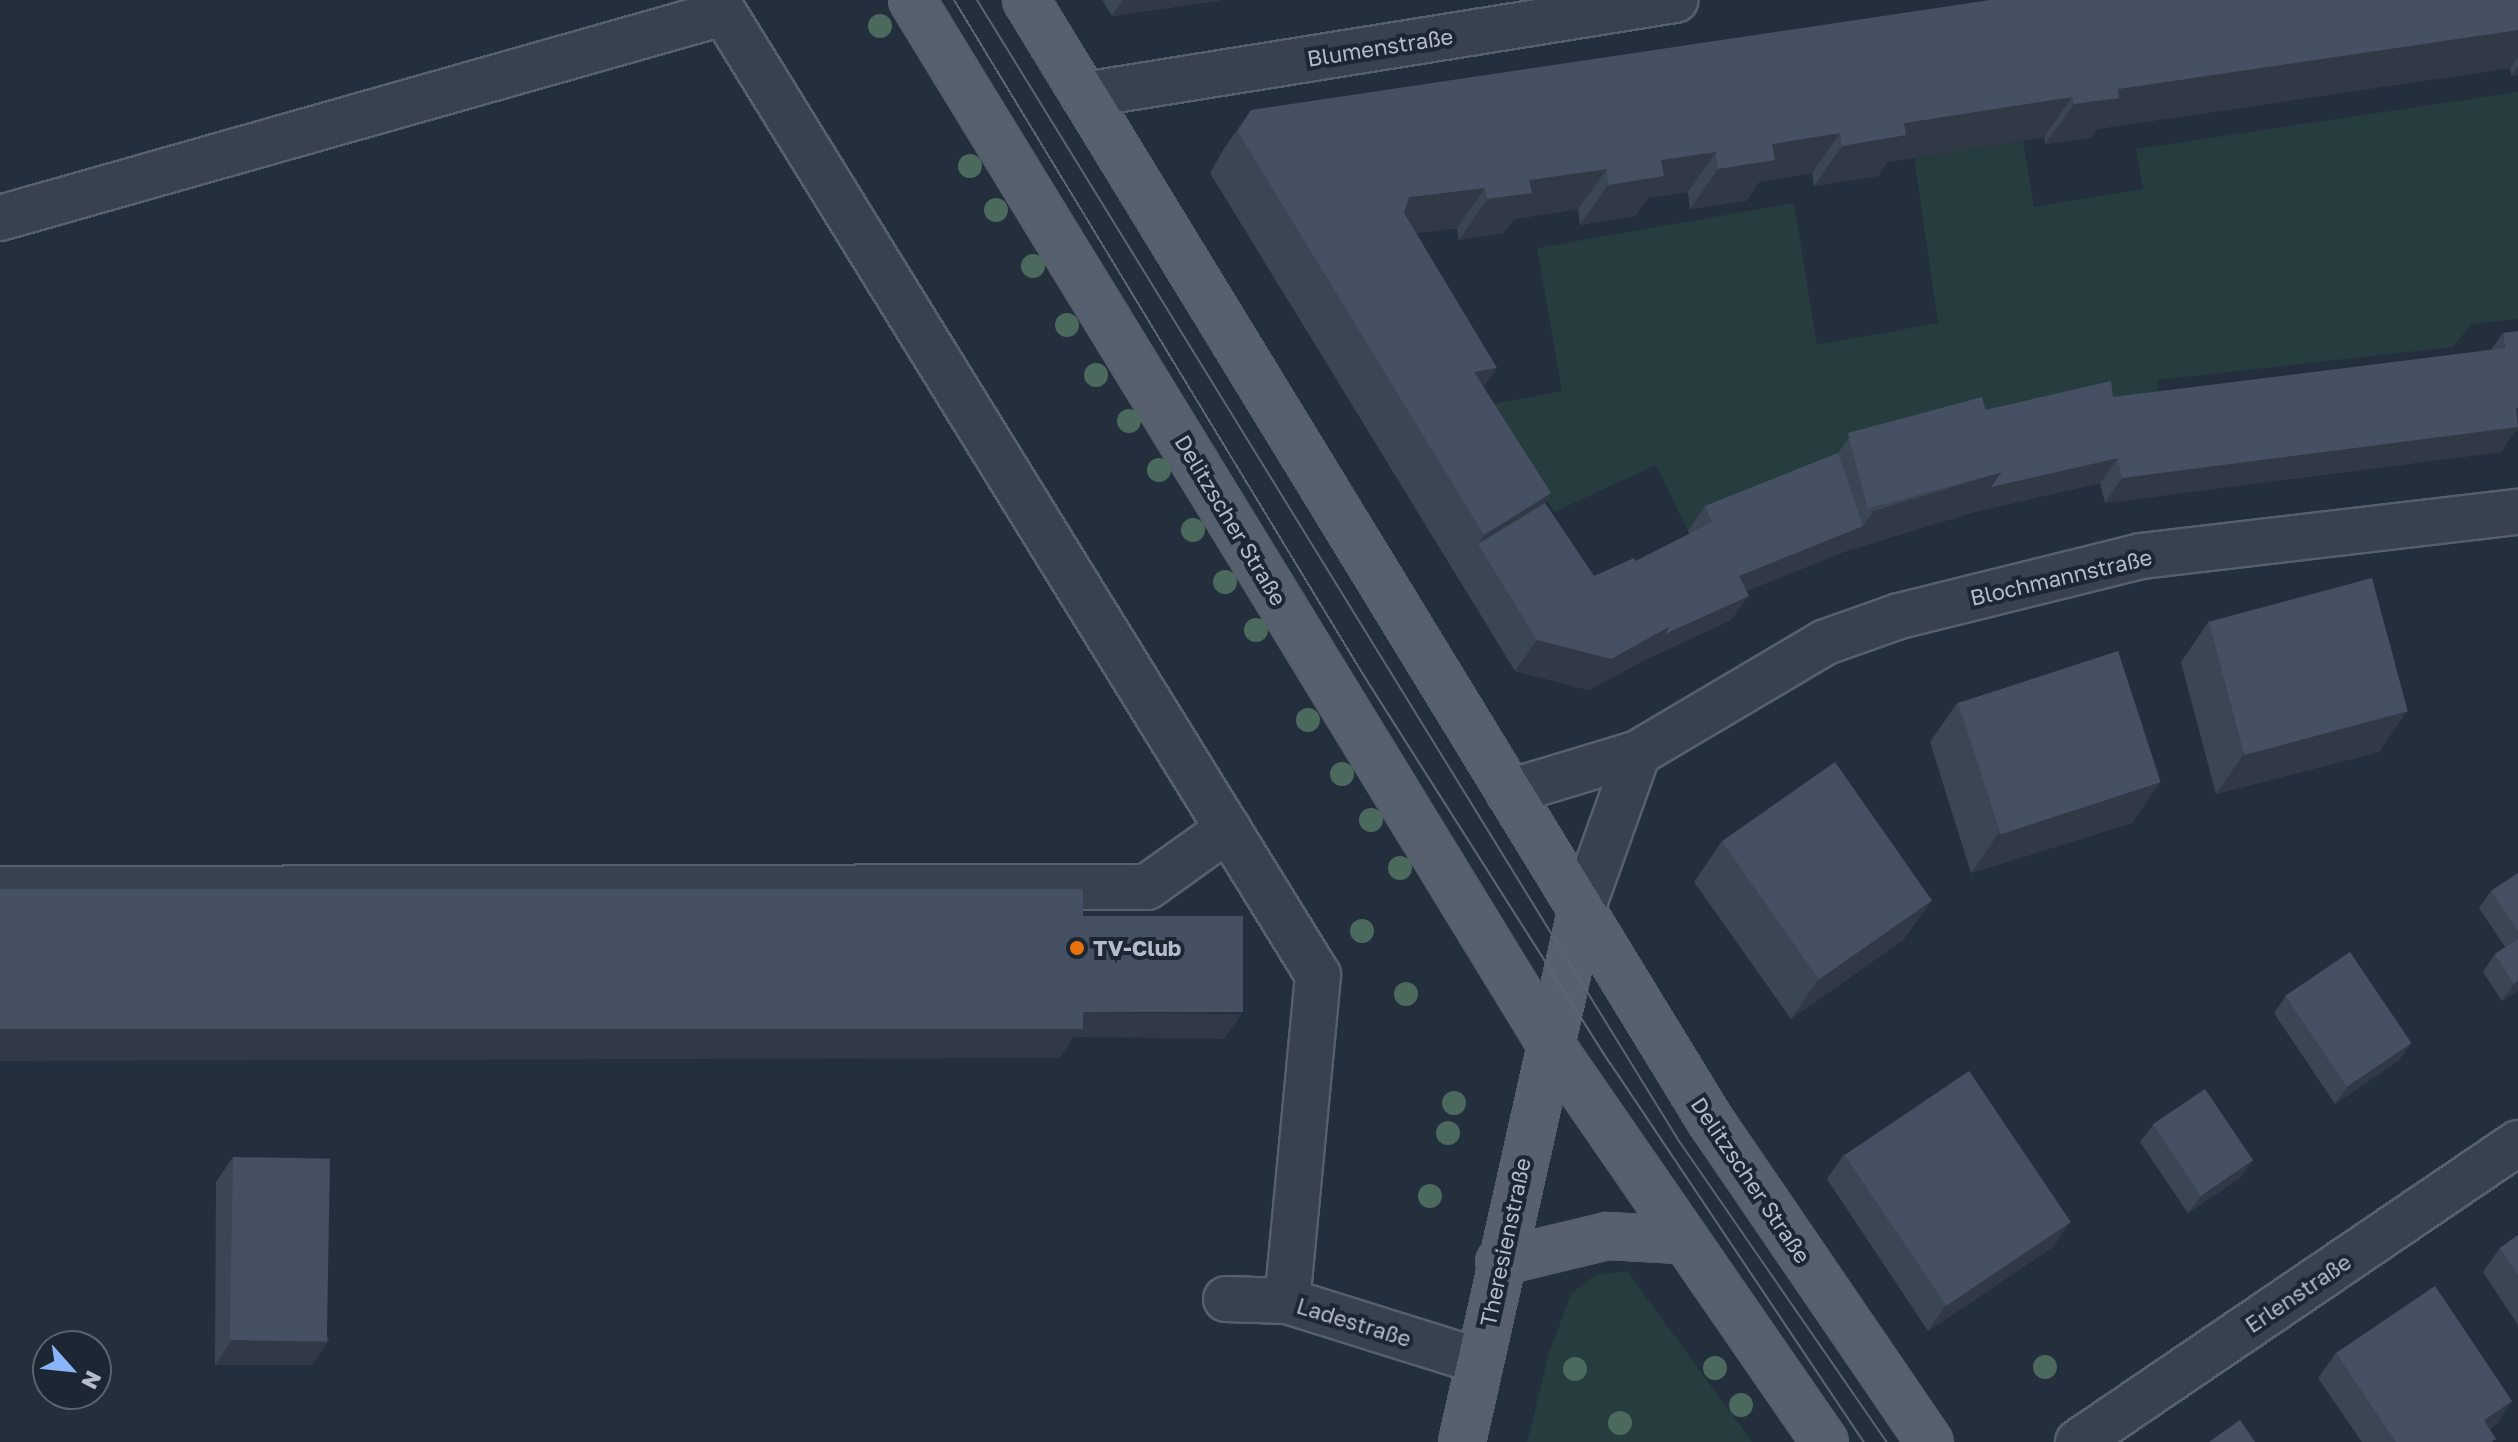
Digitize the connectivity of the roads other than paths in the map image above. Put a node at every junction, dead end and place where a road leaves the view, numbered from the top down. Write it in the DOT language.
graph roads {
  1 [pos="912,0"];
  2 [pos="1026,0"];
  3 [pos="1675,0"];
  4 [pos="720,6"];
  5 [pos="1084,95"];
  6 [pos="0,218"];
  7 [pos="2518,512"];
  8 [pos="1638,753"];
  9 [pos="1509,792"];
  10 [pos="1228,829"];
  11 [pos="0,889"];
  12 [pos="1581,912"];
  13 [pos="1549,1042"];
  14 [pos="2518,1143"];
  15 [pos="1681,1240"];
  16 [pos="1499,1262"];
  17 [pos="1226,1299"];
  18 [pos="1287,1301"];
  19 [pos="1479,1361"];
  20 [pos="1462,1442"];
  21 [pos="1825,1442"];
  22 [pos="1930,1442"];
  23 [pos="2078,1442"];
  1 -- 13 [label="main road, Delitzscher Straße"];
  2 -- 5 [label="main road, Delitzscher Straße"];
  3 -- 5 [label="street, Blumenstraße"];
  4 -- 6 [label="street"];
  4 -- 10 [label="street"];
  5 -- 9 [label="main road, Delitzscher Straße"];
  7 -- 8 [label="street, Blochmannstraße"];
  8 -- 9 [label="street, Blochmannstraße"];
  8 -- 12 [label="street"];
  9 -- 12 [label="main road, Delitzscher Straße"];
  10 -- 11 [label="street"];
  10 -- 18 [label="street"];
  12 -- 13 [label="main road"];
  12 -- 22 [label="main road, Delitzscher Straße"];
  13 -- 15 [label="main road, Delitzscher Straße"];
  13 -- 16 [label="main road, Theresienstraße"];
  14 -- 23 [label="street, Erlenstraße"];
  15 -- 16 [label="main road"];
  15 -- 21 [label="main road, Delitzscher Straße"];
  16 -- 19 [label="main road, Theresienstraße"];
  17 -- 18 [label="street, Ladestraße"];
  18 -- 19 [label="street, Ladestraße"];
  19 -- 20 [label="main road, Theresienstraße"];
}
